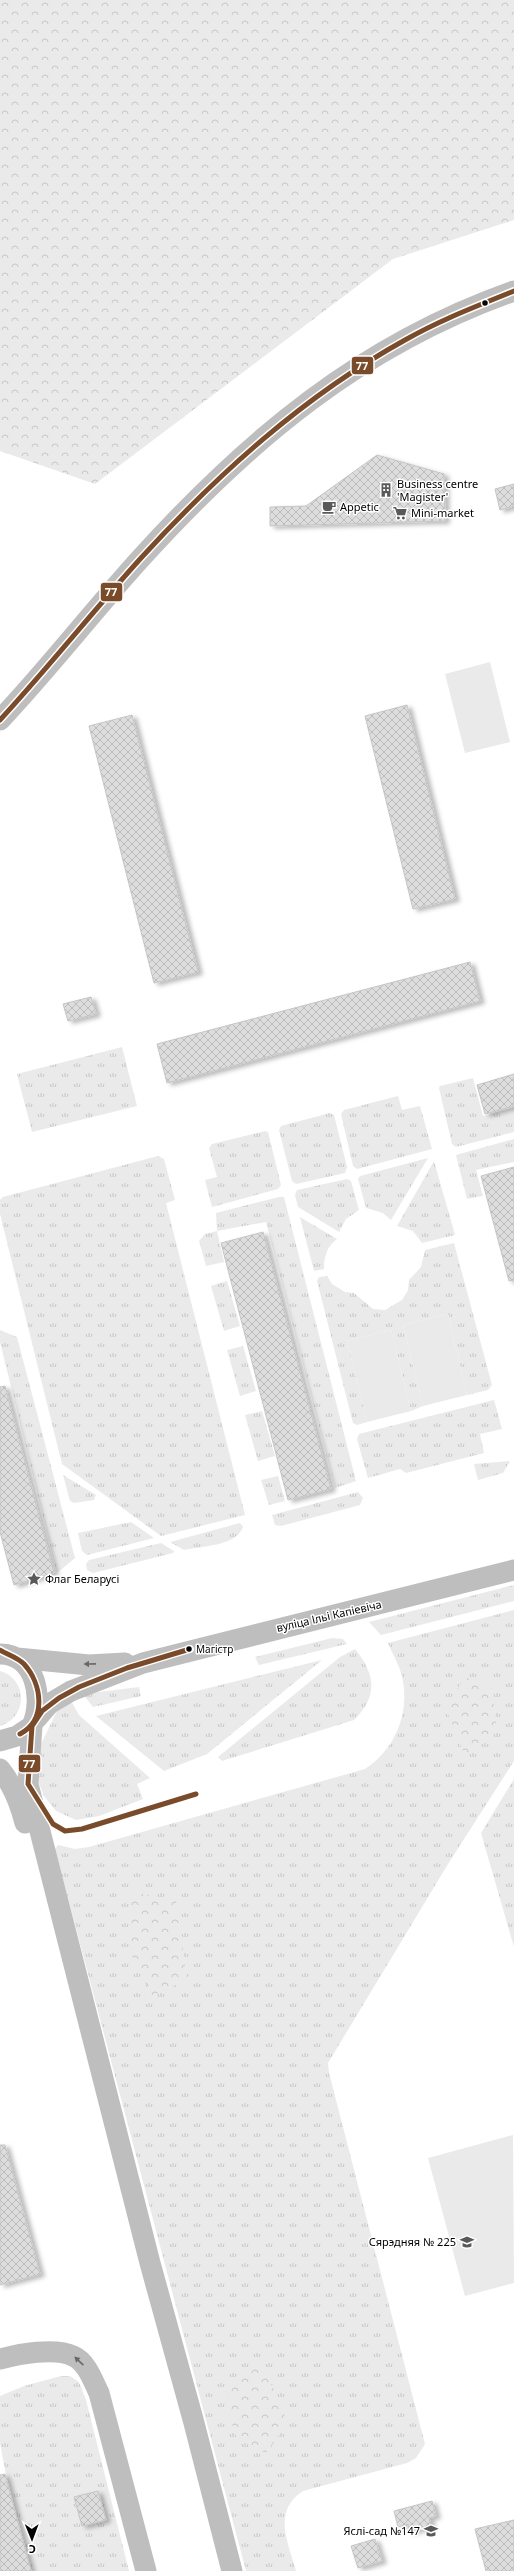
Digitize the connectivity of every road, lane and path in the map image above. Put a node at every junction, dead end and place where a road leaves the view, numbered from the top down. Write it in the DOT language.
graph roads {
  1 [pos="514,291"];
  2 [pos="0,720"];
  3 [pos="514,1570"];
  4 [pos="6,1654"];
  5 [pos="143,1663"];
  6 [pos="34,1722"];
  7 [pos="0,1741"];
  8 [pos="0,1769"];
  9 [pos="57,1903"];
  10 [pos="0,2359"];
  11 [pos="146,2571"];
  12 [pos="232,2571"];
  1 -- 2 [label="street"];
  3 -- 5 [label="street, вуліца Ільі Капіевіча"];
  5 -- 4 [label="street, вуліца Ільі Капіевіча, one-way"];
  4 -- 6 [label="street"];
  5 -- 6 [label="street, вуліца Ільі Капіевіча"];
  6 -- 7 [label="street, вуліца Ільі Капіевіча"];
  6 -- 9 [label="street"];
  8 -- 9 [label="street"];
  9 -- 12 [label="street"];
  11 -- 10 [label="street, one-way"];
}
